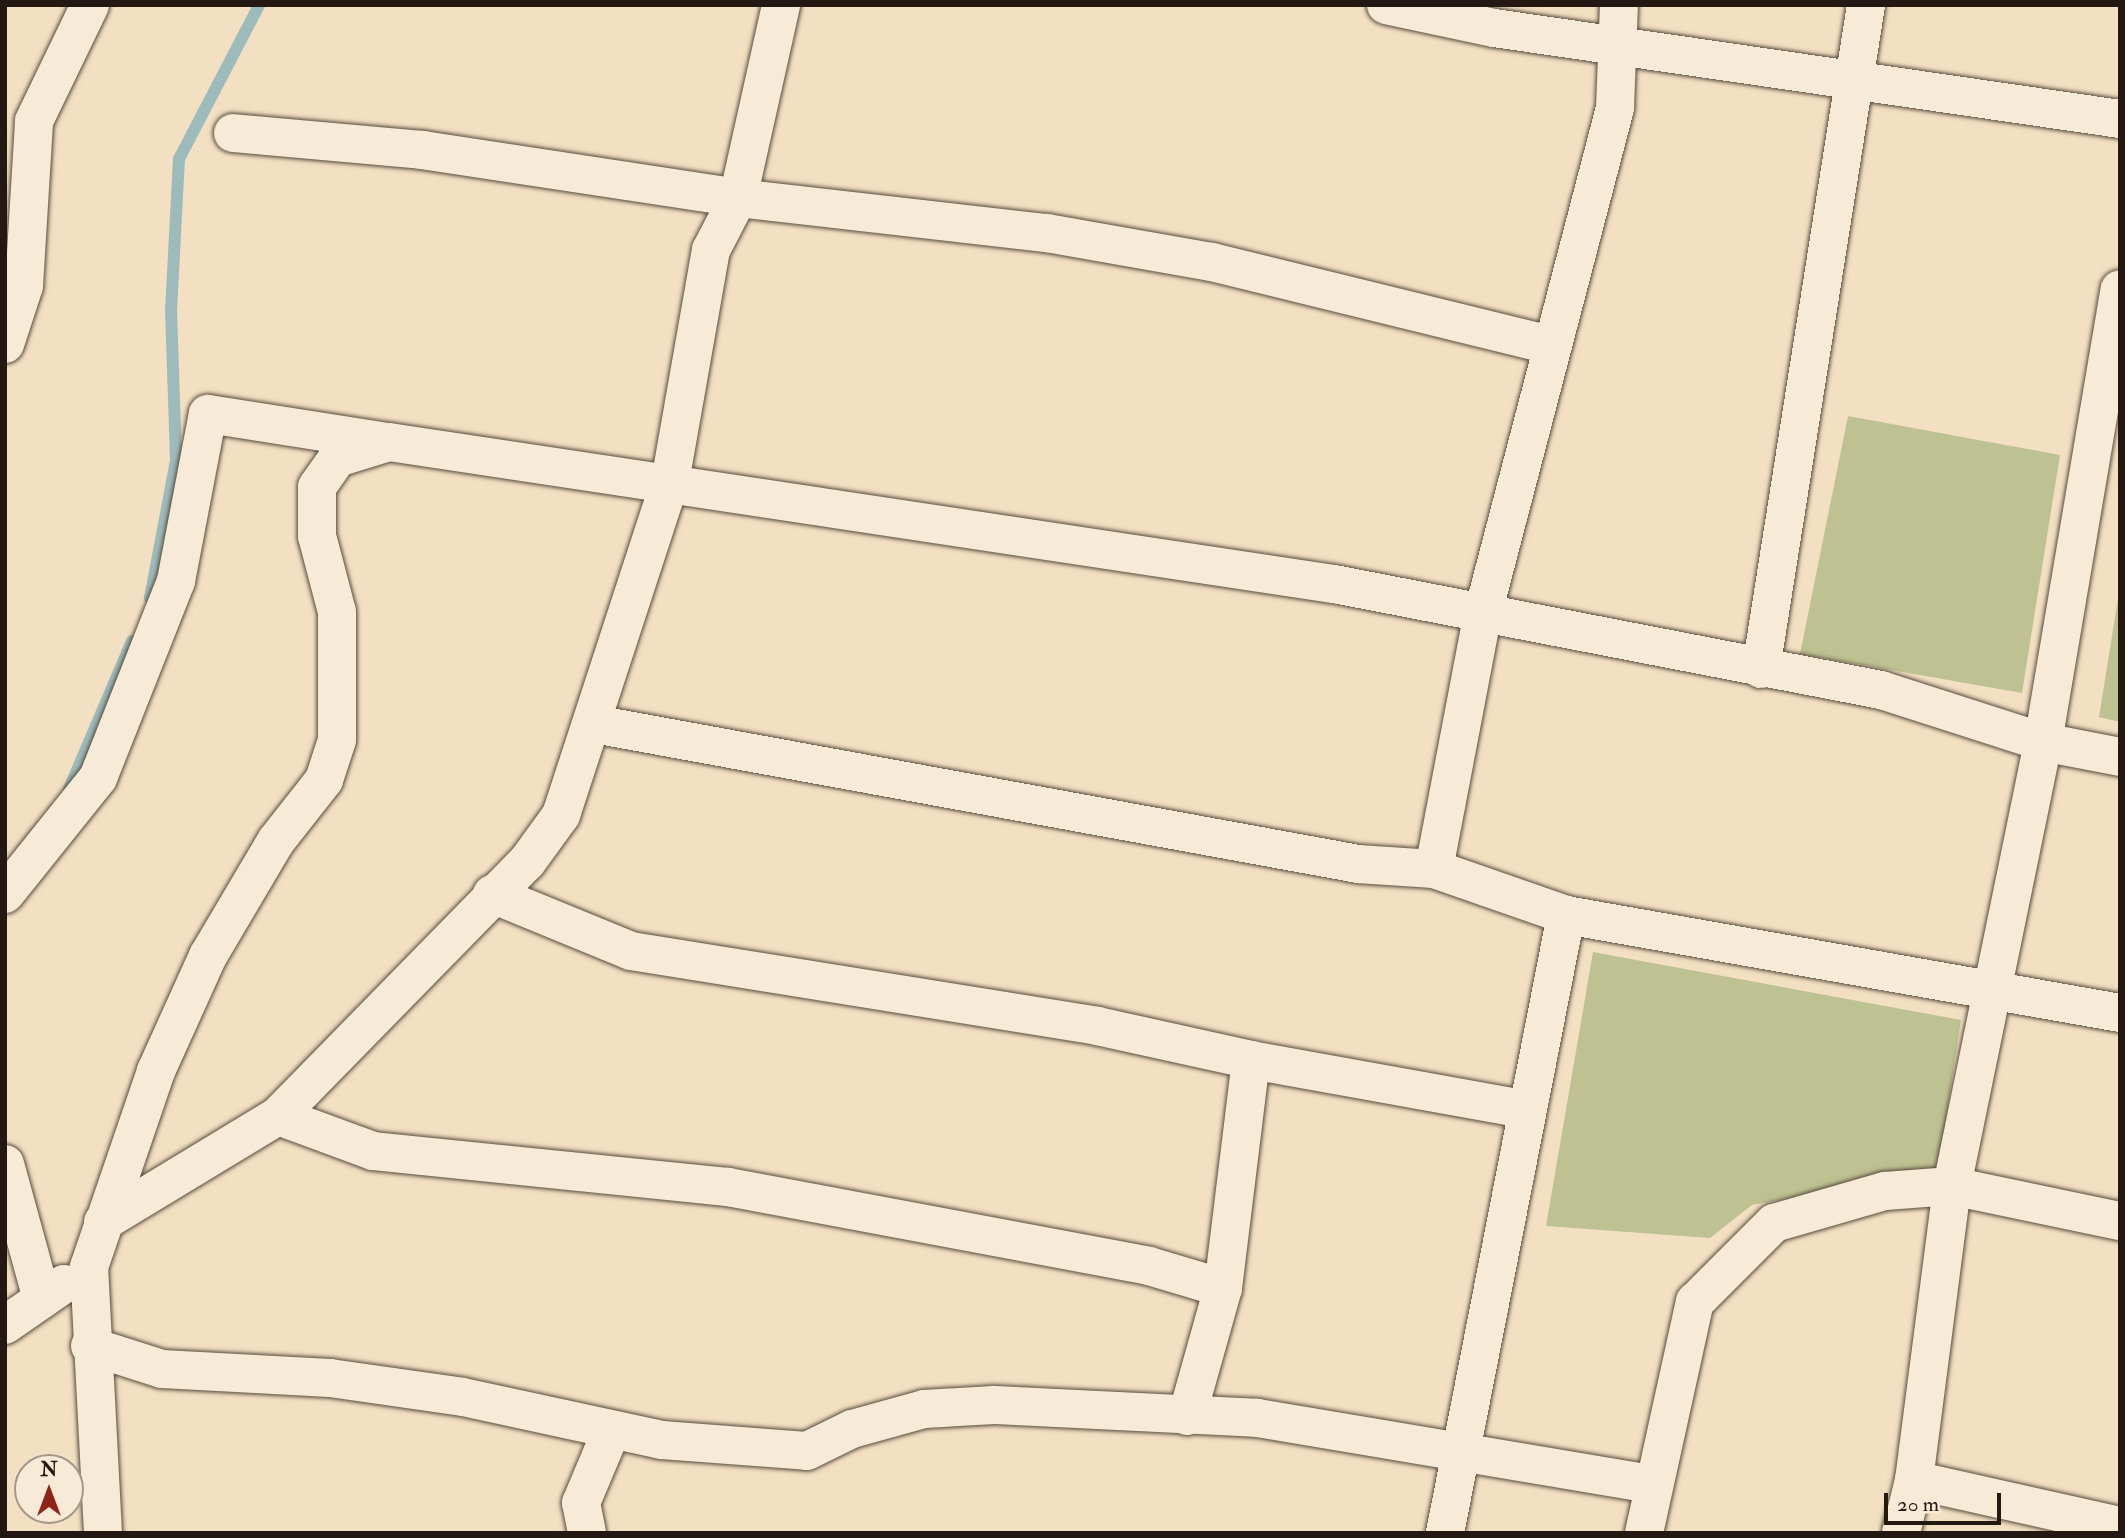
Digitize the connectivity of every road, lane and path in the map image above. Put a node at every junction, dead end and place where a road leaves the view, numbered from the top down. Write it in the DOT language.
graph roads {
  1 [pos="90,5"];
  2 [pos="781,5"];
  3 [pos="1387,5"];
  4 [pos="1619,5"];
  5 [pos="1866,5"];
  6 [pos="1619,46"];
  7 [pos="1856,84"];
  8 [pos="20,118"];
  9 [pos="2120,119"];
  10 [pos="233,133"];
  11 [pos="737,198"];
  12 [pos="2120,289"];
  13 [pos="5,344"];
  14 [pos="1551,345"];
  15 [pos="389,442"];
  16 [pos="670,482"];
  17 [pos="1483,613"];
  18 [pos="1760,669"];
  19 [pos="594,723"];
  20 [pos="2043,742"];
  21 [pos="2120,757"];
  22 [pos="1434,869"];
  23 [pos="5,894"];
  24 [pos="492,894"];
  25 [pos="1566,915"];
  26 [pos="1994,988"];
  27 [pos="2120,1013"];
  28 [pos="1251,1060"];
  29 [pos="1528,1110"];
  30 [pos="278,1116"];
  31 [pos="5,1164"];
  32 [pos="1952,1186"];
  33 [pos="2120,1221"];
  34 [pos="103,1222"];
  35 [pos="89,1267"];
  36 [pos="1223,1288"];
  37 [pos="42,1300"];
  38 [pos="5,1325"];
  39 [pos="90,1346"];
  40 [pos="1186,1416"];
  41 [pos="610,1434"];
  42 [pos="1460,1453"];
  43 [pos="1914,1479"];
  44 [pos="1652,1484"];
  45 [pos="2120,1526"];
  46 [pos="103,1533"];
  47 [pos="587,1533"];
  48 [pos="1445,1533"];
  49 [pos="1644,1533"];
  50 [pos="1900,1533"];
  1 -- 8 [label="street"];
  2 -- 11 [label="street"];
  3 -- 6 [label="street"];
  4 -- 6 [label="street"];
  5 -- 7 [label="street"];
  6 -- 7 [label="street"];
  6 -- 14 [label="street"];
  7 -- 9 [label="street"];
  7 -- 18 [label="street"];
  8 -- 13 [label="street"];
  10 -- 11 [label="street"];
  11 -- 14 [label="street"];
  11 -- 16 [label="street"];
  12 -- 20 [label="street"];
  14 -- 17 [label="street"];
  15 -- 16 [label="street"];
  15 -- 23 [label="street"];
  15 -- 34 [label="street"];
  16 -- 17 [label="street"];
  16 -- 19 [label="street"];
  17 -- 18 [label="street"];
  17 -- 22 [label="street"];
  18 -- 20 [label="street"];
  19 -- 22 [label="street"];
  19 -- 24 [label="street"];
  20 -- 21 [label="street"];
  20 -- 26 [label="street"];
  22 -- 25 [label="street"];
  24 -- 28 [label="street"];
  24 -- 30 [label="street"];
  25 -- 26 [label="street"];
  25 -- 29 [label="street"];
  26 -- 27 [label="street"];
  26 -- 32 [label="street"];
  28 -- 29 [label="street"];
  28 -- 36 [label="street"];
  29 -- 42 [label="street"];
  30 -- 34 [label="street"];
  30 -- 36 [label="street"];
  31 -- 37 [label="street"];
  32 -- 33 [label="street"];
  32 -- 43 [label="street"];
  32 -- 44 [label="street"];
  34 -- 35 [label="street"];
  35 -- 37 [label="street"];
  35 -- 39 [label="street"];
  36 -- 40 [label="street"];
  37 -- 38 [label="street"];
  39 -- 41 [label="street"];
  39 -- 46 [label="street"];
  40 -- 41 [label="street"];
  40 -- 42 [label="street"];
  41 -- 47 [label="street"];
  42 -- 44 [label="street"];
  42 -- 48 [label="street"];
  43 -- 45 [label="street"];
  43 -- 50 [label="street"];
  44 -- 49 [label="street"];
}
